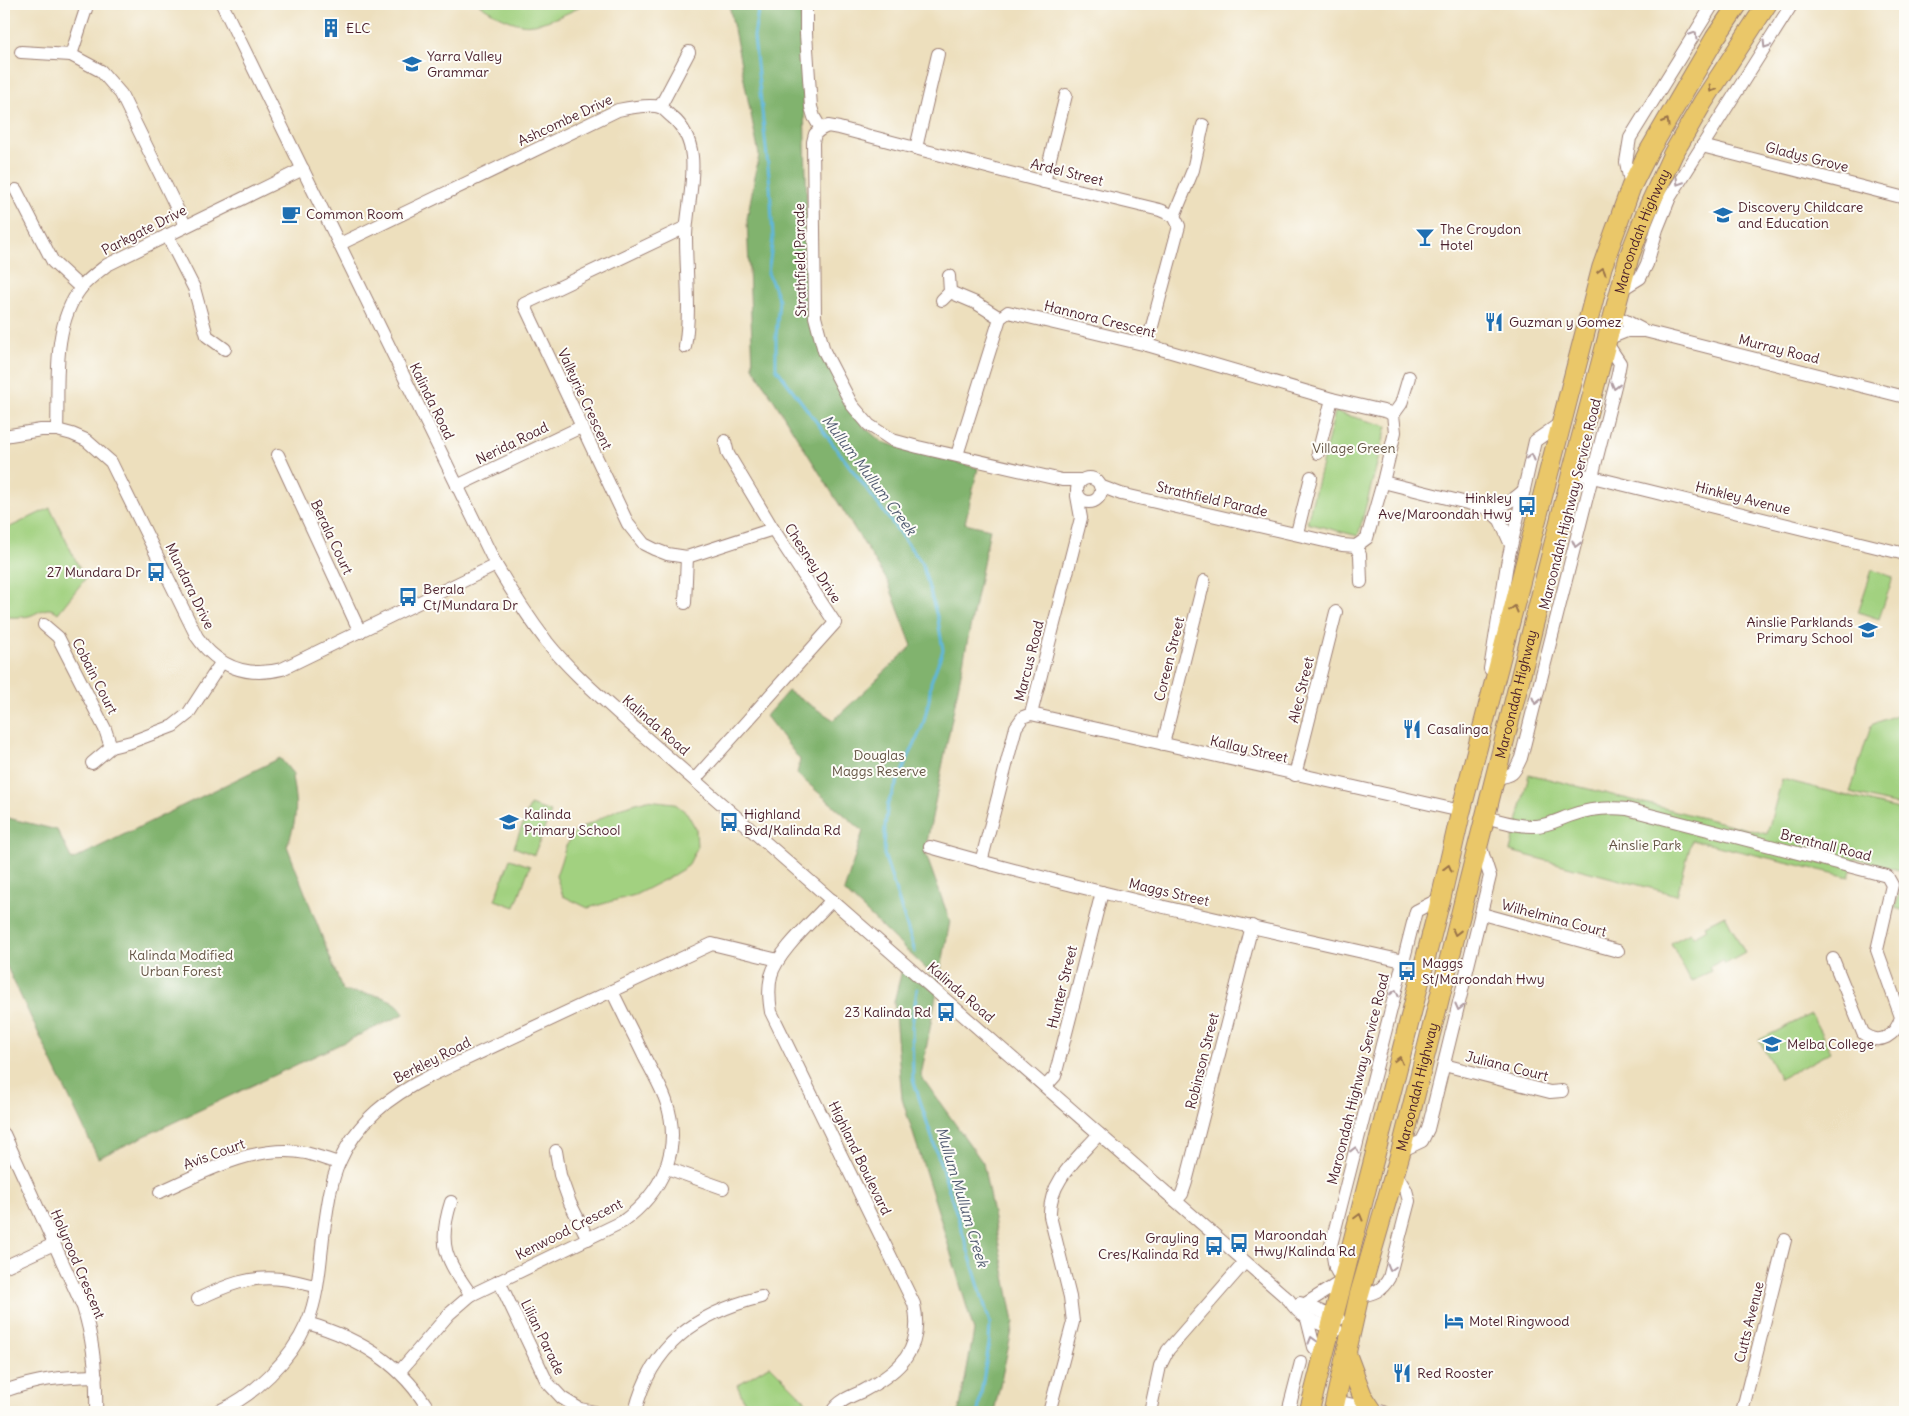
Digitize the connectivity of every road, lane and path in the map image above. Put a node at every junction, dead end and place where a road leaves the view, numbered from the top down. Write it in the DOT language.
graph roads {
  1 [pos="222,4"];
  2 [pos="806,4"];
  3 [pos="1714,4"];
  4 [pos="1738,4"];
  5 [pos="1767,4"];
  6 [pos="1792,4"];
  7 [pos="86,9"];
  8 [pos="21,52"];
  9 [pos="689,52"];
  10 [pos="938,54"];
  11 [pos="71,55"];
  12 [pos="1066,95"];
  13 [pos="660,107"];
  14 [pos="1203,125"];
  15 [pos="821,129"];
  16 [pos="1702,146"];
  17 [pos="916,148"];
  18 [pos="303,169"];
  19 [pos="1044,182"];
  20 [pos="1631,187"];
  21 [pos="16,190"];
  22 [pos="1905,198"];
  23 [pos="1174,216"];
  24 [pos="186,225"];
  25 [pos="686,227"];
  26 [pos="167,235"];
  27 [pos="340,244"];
  28 [pos="949,276"];
  29 [pos="81,288"];
  30 [pos="1619,291"];
  31 [pos="1613,316"];
  32 [pos="1000,318"];
  33 [pos="1590,318"];
  34 [pos="1645,331"];
  35 [pos="1607,341"];
  36 [pos="1147,345"];
  37 [pos="685,347"];
  38 [pos="224,349"];
  39 [pos="1409,377"];
  40 [pos="1905,397"];
  41 [pos="1332,399"];
  42 [pos="1393,415"];
  43 [pos="1562,422"];
  44 [pos="580,427"];
  45 [pos="58,430"];
  46 [pos="4,436"];
  47 [pos="725,441"];
  48 [pos="1318,453"];
  49 [pos="957,455"];
  50 [pos="278,456"];
  51 [pos="1572,472"];
  52 [pos="1593,476"];
  53 [pos="1311,477"];
  54 [pos="1062,480"];
  55 [pos="1082,480"];
  56 [pos="1383,482"];
  57 [pos="457,486"];
  58 [pos="1100,486"];
  59 [pos="1524,490"];
  60 [pos="1121,494"];
  61 [pos="1077,495"];
  62 [pos="1096,501"];
  63 [pos="1487,508"];
  64 [pos="1081,518"];
  65 [pos="773,529"];
  66 [pos="1297,533"];
  67 [pos="1511,545"];
  68 [pos="1356,546"];
  69 [pos="1905,554"];
  70 [pos="687,557"];
  71 [pos="496,565"];
  72 [pos="1204,581"];
  73 [pos="1361,582"];
  74 [pos="685,603"];
  75 [pos="1336,612"];
  76 [pos="44,625"];
  77 [pos="360,632"];
  78 [pos="222,663"];
  79 [pos="1488,712"];
  80 [pos="1031,714"];
  81 [pos="1162,744"];
  82 [pos="111,747"];
  83 [pos="92,763"];
  84 [pos="1295,775"];
  85 [pos="1495,778"];
  86 [pos="695,779"];
  87 [pos="1461,811"];
  88 [pos="1485,817"];
  89 [pos="1479,842"];
  90 [pos="930,847"];
  91 [pos="981,862"];
  92 [pos="1102,892"];
  93 [pos="1441,898"];
  94 [pos="832,900"];
  95 [pos="1482,914"];
  96 [pos="1252,926"];
  97 [pos="1618,951"];
  98 [pos="1833,959"];
  99 [pos="778,960"];
  100 [pos="1403,961"];
  101 [pos="612,991"];
  102 [pos="1444,1065"];
  103 [pos="1046,1086"];
  104 [pos="1562,1090"];
  105 [pos="4,1134"];
  106 [pos="1099,1134"];
  107 [pos="1401,1151"];
  108 [pos="556,1152"];
  109 [pos="339,1163"];
  110 [pos="667,1168"];
  111 [pos="723,1188"];
  112 [pos="160,1192"];
  113 [pos="1176,1200"];
  114 [pos="451,1202"];
  115 [pos="588,1240"];
  116 [pos="1785,1240"];
  117 [pos="54,1244"];
  118 [pos="1245,1262"];
  119 [pos="4,1267"];
  120 [pos="499,1280"];
  121 [pos="1342,1281"];
  122 [pos="316,1286"];
  123 [pos="471,1294"];
  124 [pos="761,1297"];
  125 [pos="198,1299"];
  126 [pos="1289,1300"];
  127 [pos="1305,1304"];
  128 [pos="1306,1319"];
  129 [pos="1332,1322"];
  130 [pos="307,1323"];
  131 [pos="1352,1330"];
  132 [pos="1347,1355"];
  133 [pos="1323,1358"];
  134 [pos="1300,1362"];
  135 [pos="400,1371"];
  136 [pos="96,1376"];
  137 [pos="4,1391"];
  138 [pos="1311,1404"];
  139 [pos="1335,1406"];
  140 [pos="1377,1411"];
  141 [pos="96,1412"];
  142 [pos="217,1412"];
  143 [pos="430,1412"];
  144 [pos="595,1412"];
  145 [pos="635,1412"];
  146 [pos="832,1412"];
  147 [pos="1052,1412"];
  148 [pos="1150,1412"];
  149 [pos="1288,1412"];
  150 [pos="1742,1412"];
  1 -- 18 [label="street, Kalinda Road"];
  2 -- 15 [label="street"];
  20 -- 3 [label="street, one-way"];
  20 -- 4 [label="highway, Maroondah Highway, one-way"];
  5 -- 30 [label="highway, Maroondah Highway, one-way"];
  6 -- 16 [label="street, one-way"];
  7 -- 11 [label="street"];
  8 -- 11 [label="street"];
  9 -- 13 [label="street"];
  10 -- 17 [label="street"];
  11 -- 24 [label="street"];
  12 -- 19 [label="street"];
  13 -- 25 [label="street"];
  13 -- 27 [label="street, Ashcombe Drive"];
  14 -- 23 [label="street"];
  15 -- 17 [label="street, Ardel Street"];
  15 -- 49 [label="street, Strathfield Parade"];
  16 -- 22 [label="street, Gladys Grove"];
  16 -- 30 [label="street, one-way"];
  17 -- 19 [label="street, Ardel Street"];
  18 -- 24 [label="street, Parkgate Drive"];
  18 -- 27 [label="street, Kalinda Road"];
  19 -- 23 [label="street, Ardel Street"];
  33 -- 20 [label="highway, Maroondah Highway, one-way"];
  21 -- 29 [label="street"];
  23 -- 36 [label="street"];
  24 -- 26 [label="street, Parkgate Drive"];
  25 -- 37 [label="street"];
  25 -- 44 [label="street, Valkyrie Crescent"];
  26 -- 29 [label="street, Parkgate Drive"];
  26 -- 38 [label="street"];
  27 -- 57 [label="street, Kalinda Road"];
  28 -- 32 [label="street"];
  29 -- 45 [label="street, Parkgate Drive"];
  30 -- 31 [label="highway, Maroondah Highway"];
  31 -- 33 [label="highway"];
  31 -- 34 [label="street, Murray Road"];
  31 -- 35 [label="highway, Maroondah Highway"];
  32 -- 36 [label="street, Hannora Crescent"];
  32 -- 49 [label="street"];
  33 -- 43 [label="highway, Maroondah Highway"];
  34 -- 35 [label="street, Murray Road"];
  34 -- 40 [label="street, Murray Road"];
  35 -- 51 [label="highway, Maroondah Highway"];
  35 -- 52 [label="street, Maroondah Highway Service Road, one-way"];
  36 -- 41 [label="street, Hannora Crescent"];
  39 -- 42 [label="street"];
  41 -- 42 [label="street, Hannora Crescent"];
  41 -- 48 [label="street"];
  42 -- 56 [label="street"];
  59 -- 43 [label="street, Maroondah Highway Service Road, one-way"];
  79 -- 43 [label="highway, Maroondah Highway, one-way"];
  44 -- 57 [label="street, Nerida Road"];
  44 -- 70 [label="street, Valkyrie Crescent"];
  45 -- 46 [label="street, Mundara Drive"];
  45 -- 78 [label="street, Mundara Drive"];
  47 -- 65 [label="street, Chesney Drive"];
  49 -- 54 [label="street, Strathfield Parade"];
  50 -- 77 [label="street, Berala Court"];
  51 -- 52 [label="street, Hinkley Avenue"];
  51 -- 85 [label="highway, Maroondah Highway"];
  52 -- 69 [label="street, Hinkley Avenue"];
  52 -- 85 [label="street, Maroondah Highway Service Road, one-way"];
  53 -- 66 [label="street"];
  54 -- 55 [label="street, Strathfield Parade"];
  54 -- 61 [label="street"];
  55 -- 58 [label="street"];
  55 -- 61 [label="street"];
  56 -- 63 [label="street"];
  56 -- 68 [label="street"];
  57 -- 71 [label="street, Kalinda Road"];
  58 -- 60 [label="street, Strathfield Parade"];
  58 -- 62 [label="street"];
  59 -- 63 [label="street"];
  59 -- 67 [label="street, Maroondah Highway Service Road"];
  60 -- 62 [label="street, Strathfield Parade"];
  60 -- 66 [label="street, Strathfield Parade"];
  61 -- 62 [label="street"];
  61 -- 64 [label="street, Marcus Road"];
  62 -- 64 [label="street, Marcus Road"];
  63 -- 67 [label="street"];
  64 -- 80 [label="street, Marcus Road"];
  65 -- 70 [label="street, Valkyrie Crescent"];
  65 -- 86 [label="street, Chesney Drive"];
  66 -- 68 [label="street, Strathfield Parade"];
  67 -- 79 [label="street, Maroondah Highway Service Road"];
  68 -- 73 [label="street"];
  70 -- 74 [label="street"];
  71 -- 77 [label="street, Mundara Drive"];
  71 -- 86 [label="street, Kalinda Road"];
  72 -- 81 [label="street, Coreen Street"];
  75 -- 84 [label="street, Alec Street"];
  76 -- 82 [label="street, Cobain Court"];
  77 -- 78 [label="street, Mundara Drive"];
  78 -- 82 [label="street"];
  79 -- 87 [label="highway, Maroondah Highway"];
  80 -- 81 [label="street, Kallay Street"];
  80 -- 91 [label="street, Marcus Road"];
  81 -- 84 [label="street, Kallay Street"];
  82 -- 83 [label="street"];
  84 -- 87 [label="street, Kallay Street"];
  85 -- 88 [label="highway, Maroondah Highway"];
  86 -- 94 [label="street, Kalinda Road"];
  87 -- 88 [label="highway"];
  93 -- 87 [label="highway, Maroondah Highway, one-way"];
  88 -- 89 [label="highway, Maroondah Highway"];
  88 -- 98 [label="street, Brentnall Road"];
  89 -- 95 [label="street"];
  89 -- 107 [label="highway, Maroondah Highway, one-way"];
  90 -- 91 [label="street, Maggs Street"];
  91 -- 92 [label="street, Maggs Street"];
  92 -- 96 [label="street, Maggs Street"];
  92 -- 103 [label="street, Hunter Street"];
  93 -- 100 [label="street, Maroondah Highway Service Road"];
  121 -- 93 [label="highway, Maroondah Highway, one-way"];
  94 -- 99 [label="street, Highland Boulevard"];
  94 -- 103 [label="street, Kalinda Road"];
  95 -- 97 [label="street, Wilhelmina Court"];
  95 -- 102 [label="street, one-way"];
  96 -- 100 [label="street, Maggs Street"];
  96 -- 113 [label="street, Robinson Street"];
  99 -- 101 [label="street, Berkley Road"];
  99 -- 146 [label="street, Highland Boulevard"];
  121 -- 100 [label="street, Maroondah Highway Service Road, one-way"];
  101 -- 109 [label="street, Berkley Road"];
  101 -- 110 [label="street, Kenwood Crescent"];
  102 -- 104 [label="street, Juliana Court"];
  102 -- 107 [label="street"];
  103 -- 106 [label="street, Kalinda Road"];
  105 -- 117 [label="street, Holyrood Crescent"];
  106 -- 113 [label="street, Kalinda Road"];
  106 -- 147 [label="street"];
  107 -- 131 [label="highway, Maroondah Highway, one-way"];
  108 -- 115 [label="street"];
  109 -- 112 [label="street, Avis Court"];
  109 -- 122 [label="street, Berkley Road"];
  110 -- 111 [label="street"];
  110 -- 115 [label="street, Kenwood Crescent"];
  113 -- 118 [label="street, Kalinda Road"];
  114 -- 123 [label="street"];
  115 -- 120 [label="street, Kenwood Crescent"];
  116 -- 150 [label="street, Cutts Avenue"];
  117 -- 119 [label="street"];
  117 -- 136 [label="street, Holyrood Crescent"];
  118 -- 126 [label="street, Kalinda Road"];
  118 -- 148 [label="street"];
  120 -- 123 [label="street, Kenwood Crescent"];
  120 -- 144 [label="street, Lilian Parade"];
  121 -- 127 [label="street"];
  121 -- 129 [label="highway, Maroondah Highway"];
  122 -- 125 [label="street"];
  122 -- 130 [label="street, Berkley Road"];
  123 -- 135 [label="street, Kenwood Crescent"];
  124 -- 145 [label="street"];
  126 -- 127 [label="street, Kalinda Road"];
  126 -- 128 [label="street, Kalinda Road"];
  127 -- 129 [label="street, Kalinda Road"];
  128 -- 129 [label="street, Kalinda Road"];
  133 -- 128 [label="street, one-way"];
  129 -- 131 [label="street, Kalinda Road"];
  129 -- 133 [label="highway, Maroondah Highway"];
  130 -- 135 [label="street"];
  130 -- 142 [label="street, Berkley Road"];
  131 -- 132 [label="highway, Maroondah Highway"];
  132 -- 139 [label="highway, Maroondah Highway"];
  132 -- 140 [label="highway"];
  133 -- 138 [label="highway, Maroondah Highway"];
  134 -- 149 [label="street"];
  135 -- 143 [label="street"];
  136 -- 137 [label="street"];
  136 -- 141 [label="street, Holyrood Crescent"];
  138 -- 139 [label="highway"];
  139 -- 140 [label="street"];
}
